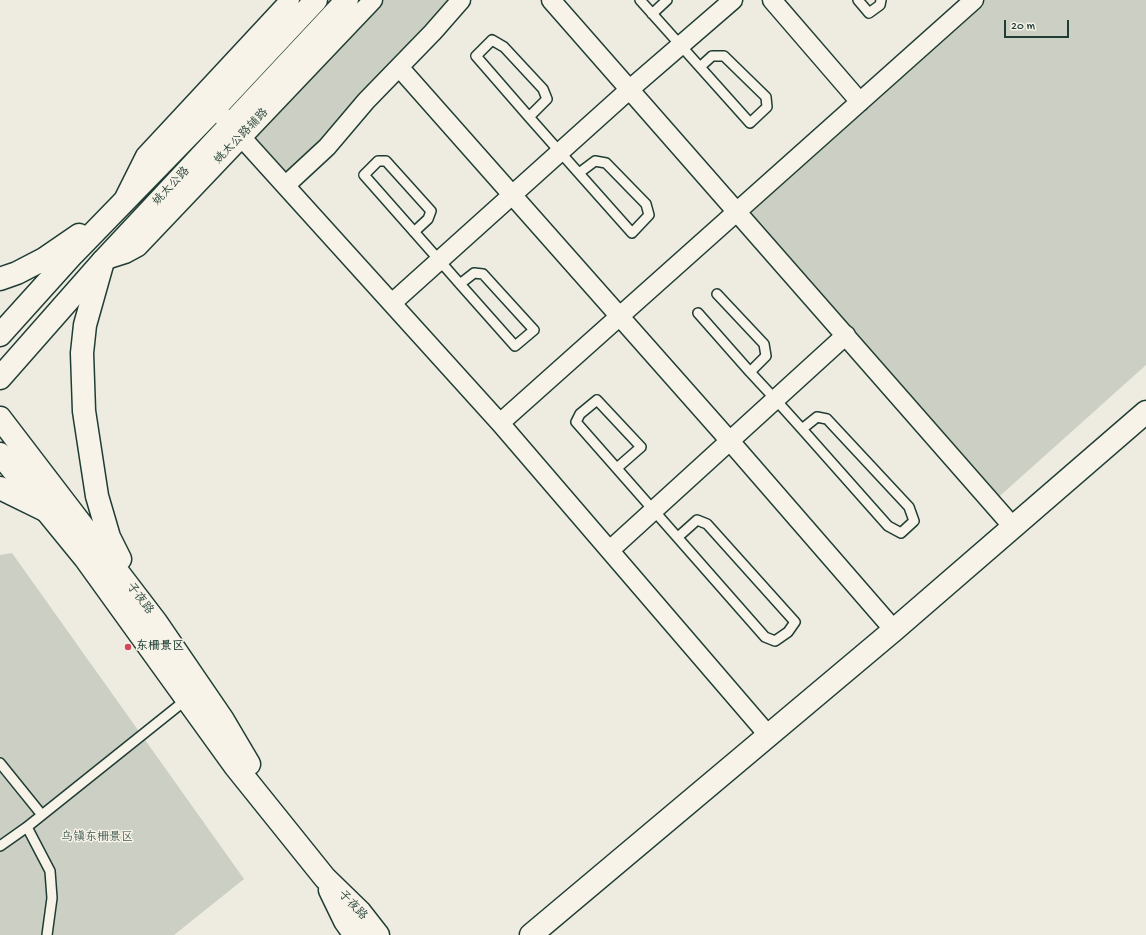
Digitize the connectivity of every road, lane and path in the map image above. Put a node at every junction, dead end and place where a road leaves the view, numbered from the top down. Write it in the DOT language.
graph roads {
  1 [pos="290,0"];
  2 [pos="316,0"];
  3 [pos="347,0"];
  4 [pos="372,0"];
  5 [pos="461,0"];
  6 [pos="551,0"];
  7 [pos="640,0"];
  8 [pos="667,0"];
  9 [pos="733,0"];
  10 [pos="772,0"];
  11 [pos="858,0"];
  12 [pos="881,0"];
  13 [pos="974,0"];
  14 [pos="652,14"];
  15 [pos="680,45"];
  16 [pos="700,66"];
  17 [pos="399,67"];
  18 [pos="630,89"];
  19 [pos="209,101"];
  20 [pos="860,102"];
  21 [pos="529,117"];
  22 [pos="237,131"];
  23 [pos="560,152"];
  24 [pos="579,173"];
  25 [pos="286,185"];
  26 [pos="512,195"];
  27 [pos="118,208"];
  28 [pos="738,212"];
  29 [pos="414,232"];
  30 [pos="439,260"];
  31 [pos="103,261"];
  32 [pos="0,279"];
  33 [pos="460,284"];
  34 [pos="717,294"];
  35 [pos="392,303"];
  36 [pos="698,313"];
  37 [pos="620,316"];
  38 [pos="846,334"];
  39 [pos="0,335"];
  40 [pos="750,372"];
  41 [pos="0,378"];
  42 [pos="775,399"];
  43 [pos="1146,412"];
  44 [pos="0,418"];
  45 [pos="500,423"];
  46 [pos="802,429"];
  47 [pos="730,440"];
  48 [pos="0,454"];
  49 [pos="617,468"];
  50 [pos="0,488"];
  51 [pos="654,510"];
  52 [pos="46,511"];
  53 [pos="1014,528"];
  54 [pos="678,537"];
  55 [pos="610,550"];
  56 [pos="156,622"];
  57 [pos="894,630"];
  58 [pos="194,693"];
  59 [pos="770,736"];
  60 [pos="0,763"];
  61 [pos="42,816"];
  62 [pos="27,827"];
  63 [pos="0,846"];
  64 [pos="325,878"];
  65 [pos="47,935"];
  66 [pos="355,935"];
  67 [pos="378,935"];
  68 [pos="531,935"];
  1 -- 19 [label="street"];
  2 -- 19 [label="street, 姚太公路"];
  3 -- 22 [label="street, 姚太公路"];
  4 -- 22 [label="street, 姚太公路辅路"];
  5 -- 17 [label="street"];
  6 -- 18 [label="street"];
  7 -- 14 [label="lane"];
  8 -- 14 [label="lane"];
  9 -- 15 [label="street"];
  10 -- 20 [label="street"];
  11 -- 12 [label="lane"];
  13 -- 20 [label="street"];
  14 -- 15 [label="lane"];
  15 -- 16 [label="lane"];
  15 -- 18 [label="street"];
  16 -- 16 [label="lane"];
  17 -- 25 [label="street"];
  17 -- 26 [label="street"];
  18 -- 23 [label="street"];
  18 -- 28 [label="street"];
  19 -- 22 [label="street"];
  19 -- 27 [label="street, 姚太公路"];
  20 -- 28 [label="street"];
  21 -- 21 [label="lane"];
  21 -- 23 [label="lane"];
  22 -- 25 [label="street"];
  22 -- 31 [label="street, 姚太公路"];
  23 -- 24 [label="lane"];
  23 -- 26 [label="street"];
  24 -- 24 [label="lane"];
  25 -- 35 [label="street"];
  26 -- 30 [label="street"];
  26 -- 37 [label="street"];
  27 -- 32 [label="street"];
  27 -- 39 [label="street, 姚太公路"];
  28 -- 37 [label="street"];
  28 -- 38 [label="street"];
  29 -- 29 [label="lane"];
  29 -- 30 [label="lane"];
  30 -- 33 [label="lane"];
  30 -- 35 [label="street"];
  31 -- 41 [label="street, 姚太公路"];
  31 -- 56 [label="street"];
  33 -- 33 [label="lane"];
  34 -- 40 [label="lane"];
  35 -- 45 [label="street"];
  36 -- 40 [label="lane"];
  37 -- 45 [label="street"];
  37 -- 47 [label="street"];
  38 -- 42 [label="street"];
  38 -- 53 [label="street"];
  40 -- 42 [label="lane"];
  42 -- 46 [label="lane"];
  42 -- 47 [label="street"];
  43 -- 53 [label="street"];
  44 -- 56 [label="street, 子夜路"];
  45 -- 55 [label="street"];
  46 -- 46 [label="lane"];
  47 -- 51 [label="street"];
  47 -- 57 [label="street"];
  48 -- 52 [label="street, 子夜路"];
  49 -- 49 [label="lane"];
  49 -- 51 [label="lane"];
  50 -- 52 [label="street"];
  51 -- 54 [label="lane"];
  51 -- 55 [label="street"];
  52 -- 58 [label="street, 子夜路"];
  53 -- 57 [label="street"];
  54 -- 54 [label="lane"];
  55 -- 59 [label="street"];
  56 -- 58 [label="street, 子夜路"];
  57 -- 59 [label="street"];
  58 -- 61 [label="lane"];
  58 -- 64 [label="street, 子夜路"];
  59 -- 68 [label="street"];
  60 -- 61 [label="lane"];
  61 -- 62 [label="lane"];
  62 -- 63 [label="lane"];
  62 -- 65 [label="lane"];
  64 -- 66 [label="street, 子夜路"];
  64 -- 67 [label="street, 子夜路"];
}
